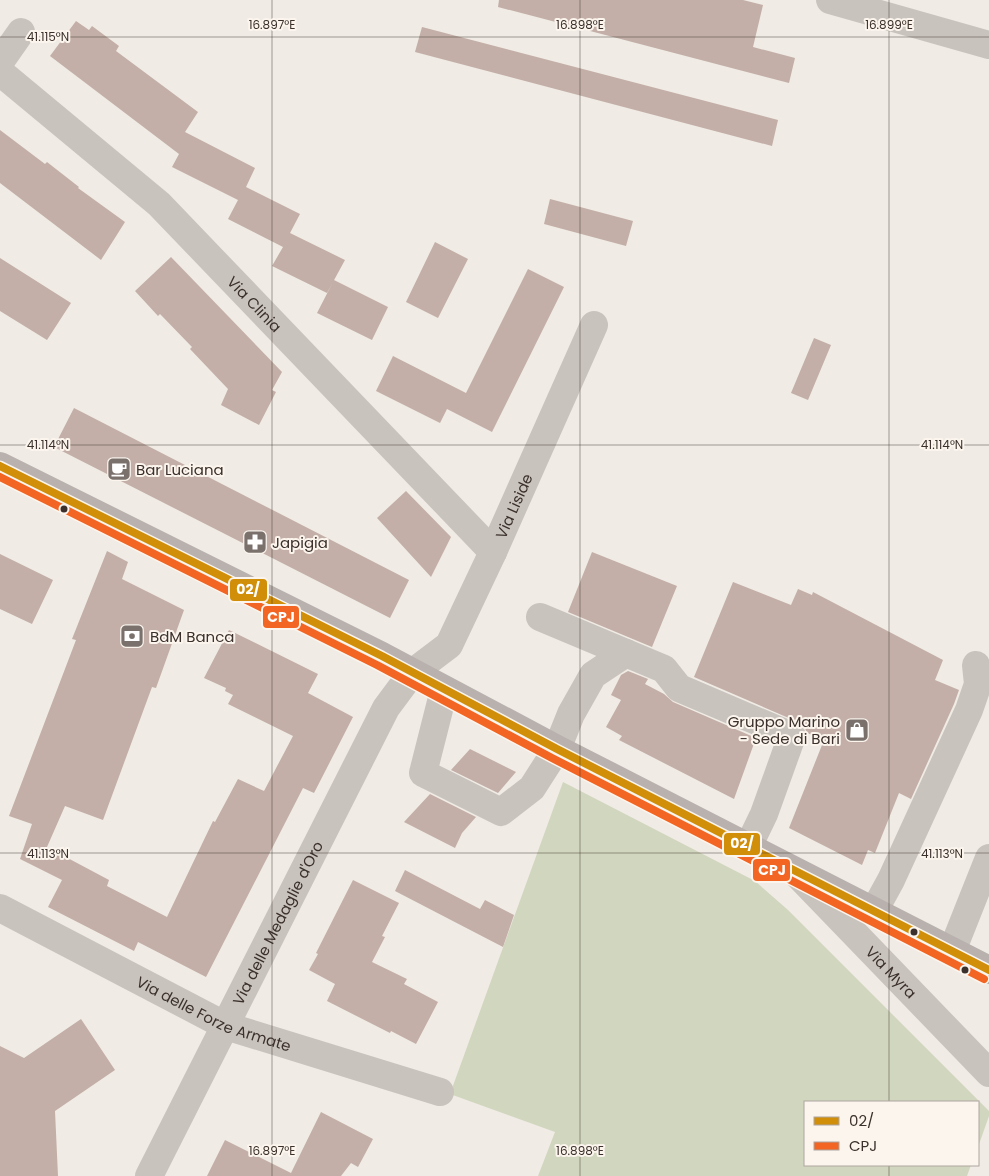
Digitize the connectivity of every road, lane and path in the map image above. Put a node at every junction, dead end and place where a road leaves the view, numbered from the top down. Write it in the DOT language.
graph roads {
  1 [pos="830,0"];
  2 [pos="21,32"];
  3 [pos="989,46"];
  4 [pos="0,62"];
  5 [pos="0,72"];
  6 [pos="594,325"];
  7 [pos="0,466"];
  8 [pos="493,552"];
  9 [pos="540,617"];
  10 [pos="626,653"];
  11 [pos="976,665"];
  12 [pos="412,673"];
  13 [pos="444,690"];
  14 [pos="557,749"];
  15 [pos="748,847"];
  16 [pos="989,858"];
  17 [pos="794,871"];
  18 [pos="0,908"];
  19 [pos="874,911"];
  20 [pos="952,951"];
  21 [pos="989,970"];
  22 [pos="226,1026"];
  23 [pos="989,1073"];
  24 [pos="440,1092"];
  25 [pos="149,1176"];
  1 -- 3 [label="street"];
  2 -- 4 [label="street"];
  5 -- 8 [label="street, Via Clinia"];
  6 -- 8 [label="street, Via Liside"];
  7 -- 12 [label="main road"];
  8 -- 12 [label="street, Via Liside"];
  9 -- 10 [label="street"];
  10 -- 14 [label="street"];
  10 -- 15 [label="street"];
  11 -- 19 [label="street"];
  12 -- 13 [label="main road"];
  12 -- 22 [label="street, Via delle Medaglie d'Oro"];
  13 -- 14 [label="main road"];
  13 -- 14 [label="street"];
  14 -- 15 [label="main road"];
  15 -- 17 [label="main road"];
  16 -- 20 [label="street"];
  17 -- 19 [label="main road"];
  17 -- 23 [label="street, Via Myra"];
  18 -- 22 [label="street, Via delle Forze Armate"];
  19 -- 20 [label="main road"];
  20 -- 21 [label="main road"];
  22 -- 24 [label="street, Via delle Forze Armate"];
  22 -- 25 [label="street, Via delle Medaglie d'Oro"];
}
